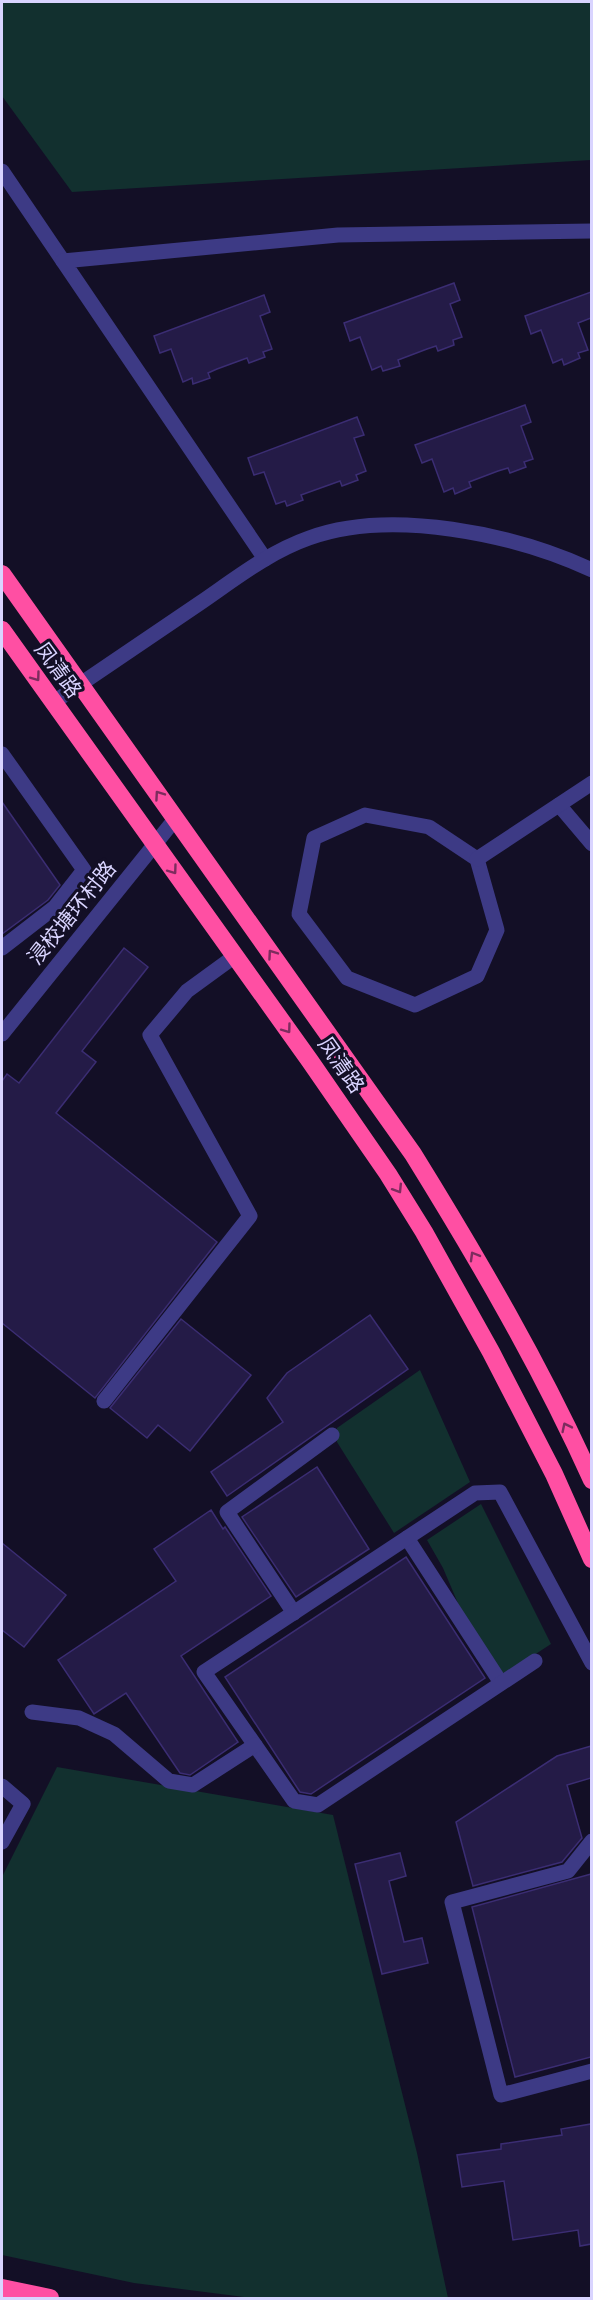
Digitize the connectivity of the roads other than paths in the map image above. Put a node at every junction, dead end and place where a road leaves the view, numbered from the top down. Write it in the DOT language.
graph roads {
  1 [pos="2,171"];
  2 [pos="591,231"];
  3 [pos="63,261"];
  4 [pos="265,559"];
  5 [pos="591,570"];
  6 [pos="2,574"];
  7 [pos="2,630"];
  8 [pos="80,684"];
  9 [pos="54,702"];
  10 [pos="2,754"];
  11 [pos="591,783"];
  12 [pos="559,805"];
  13 [pos="176,818"];
  14 [pos="155,844"];
  15 [pos="591,844"];
  16 [pos="477,859"];
  17 [pos="2,948"];
  18 [pos="235,956"];
  19 [pos="2,1034"];
  20 [pos="104,1401"];
  21 [pos="332,1435"];
  22 [pos="591,1480"];
  23 [pos="407,1538"];
  24 [pos="591,1559"];
  25 [pos="294,1613"];
  26 [pos="535,1660"];
  27 [pos="591,1663"];
  28 [pos="501,1683"];
  29 [pos="32,1712"];
  30 [pos="255,1745"];
  31 [pos="2,1786"];
  32 [pos="591,1841"];
  33 [pos="2,1842"];
  34 [pos="591,2071"];
  35 [pos="2,2288"];
  36 [pos="50,2298"];
  1 -- 3 [label="street"];
  2 -- 3 [label="street"];
  3 -- 4 [label="street"];
  4 -- 5 [label="street"];
  4 -- 8 [label="street"];
  6 -- 8 [label="highway, 凤清路"];
  7 -- 9 [label="highway, 凤清路, one-way"];
  8 -- 9 [label="street"];
  13 -- 8 [label="highway, 凤清路, one-way"];
  9 -- 14 [label="highway, 凤清路"];
  10 -- 17 [label="street"];
  11 -- 12 [label="street"];
  12 -- 15 [label="street"];
  12 -- 16 [label="street"];
  13 -- 14 [label="street, 浸校塘环村路"];
  22 -- 13 [label="highway, 凤清路, one-way"];
  14 -- 18 [label="highway, 凤清路, one-way"];
  14 -- 19 [label="street, 浸校塘环村路"];
  16 -- 16 [label="street"];
  18 -- 20 [label="street"];
  18 -- 24 [label="highway, 凤清路, one-way"];
  21 -- 25 [label="street"];
  23 -- 25 [label="street"];
  23 -- 27 [label="street"];
  23 -- 28 [label="street"];
  25 -- 30 [label="street"];
  26 -- 28 [label="street"];
  28 -- 30 [label="street"];
  29 -- 30 [label="street"];
  31 -- 33 [label="street"];
  32 -- 34 [label="street"];
  35 -- 36 [label="highway"];
}
